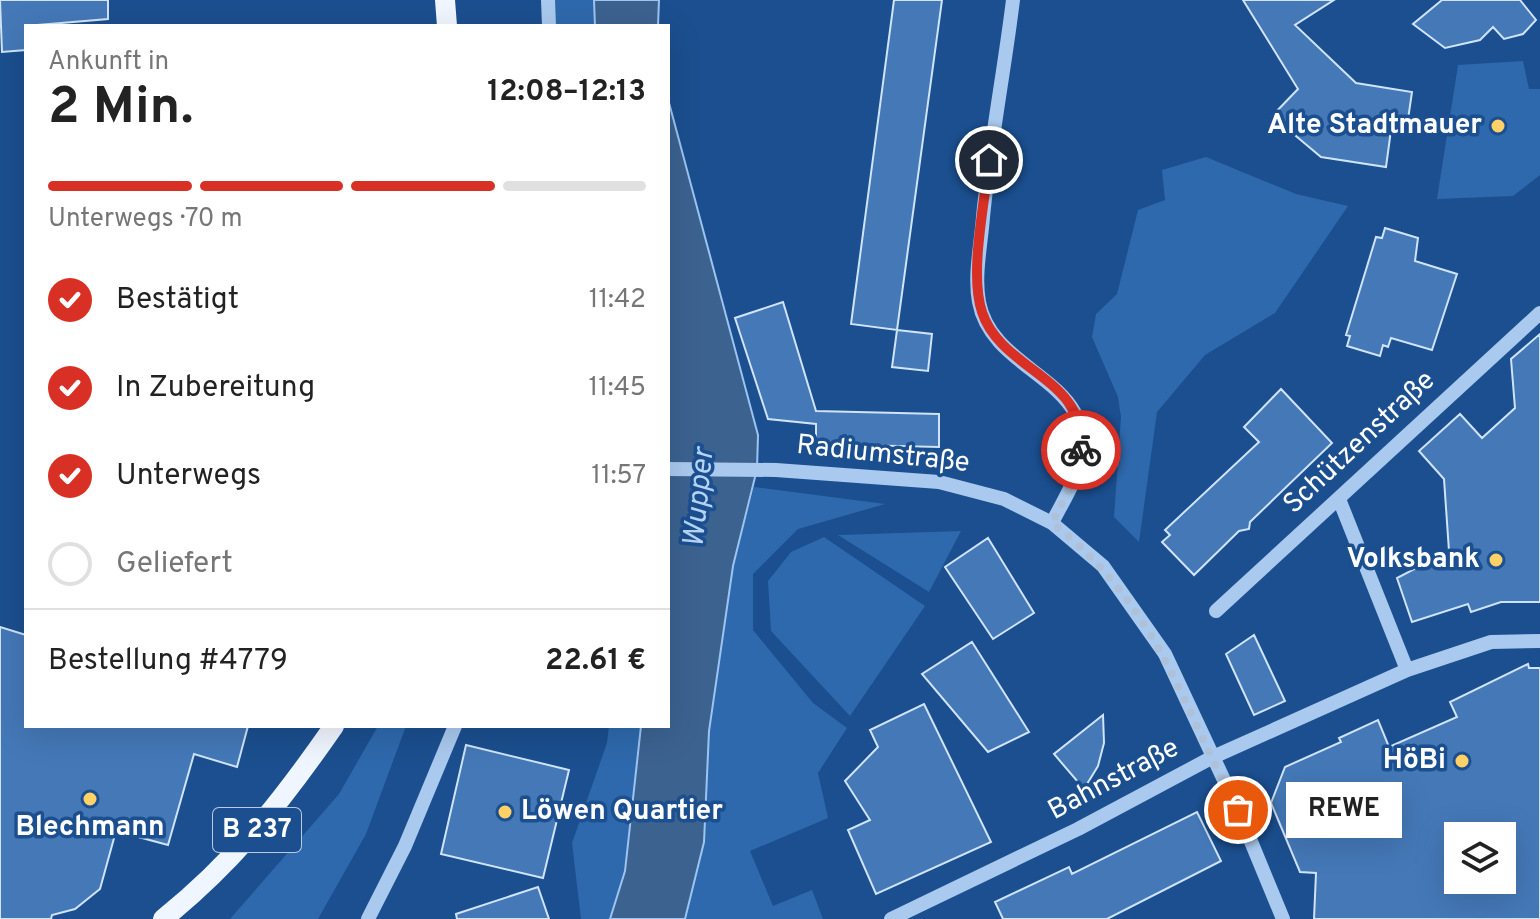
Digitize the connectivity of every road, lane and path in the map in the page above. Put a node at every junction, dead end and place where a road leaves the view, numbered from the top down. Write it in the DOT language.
graph roads {
  1 [pos="445,0"];
  2 [pos="548,0"];
  3 [pos="1013,0"];
  4 [pos="447,24"];
  5 [pos="549,24"];
  6 [pos="1540,313"];
  7 [pos="670,469"];
  8 [pos="1339,499"];
  9 [pos="1052,523"];
  10 [pos="1216,611"];
  11 [pos="1540,641"];
  12 [pos="1407,670"];
  13 [pos="333,728"];
  14 [pos="454,728"];
  15 [pos="1211,758"];
  16 [pos="163,919"];
  17 [pos="368,919"];
  18 [pos="891,919"];
  19 [pos="1283,919"];
  1 -- 4 [label="main road"];
  2 -- 5 [label="street"];
  3 -- 9 [label="street"];
  6 -- 8 [label="street, Schützenstraße"];
  7 -- 9 [label="street, Radiumstraße"];
  8 -- 10 [label="street, Schützenstraße"];
  8 -- 12 [label="street"];
  9 -- 15 [label="street, Radiumstraße"];
  11 -- 12 [label="street, Bahnstraße"];
  12 -- 15 [label="street, Bahnstraße"];
  13 -- 16 [label="main road, B 237"];
  14 -- 17 [label="street"];
  15 -- 18 [label="street, Bahnstraße"];
  15 -- 19 [label="street, Radiumstraße"];
}
